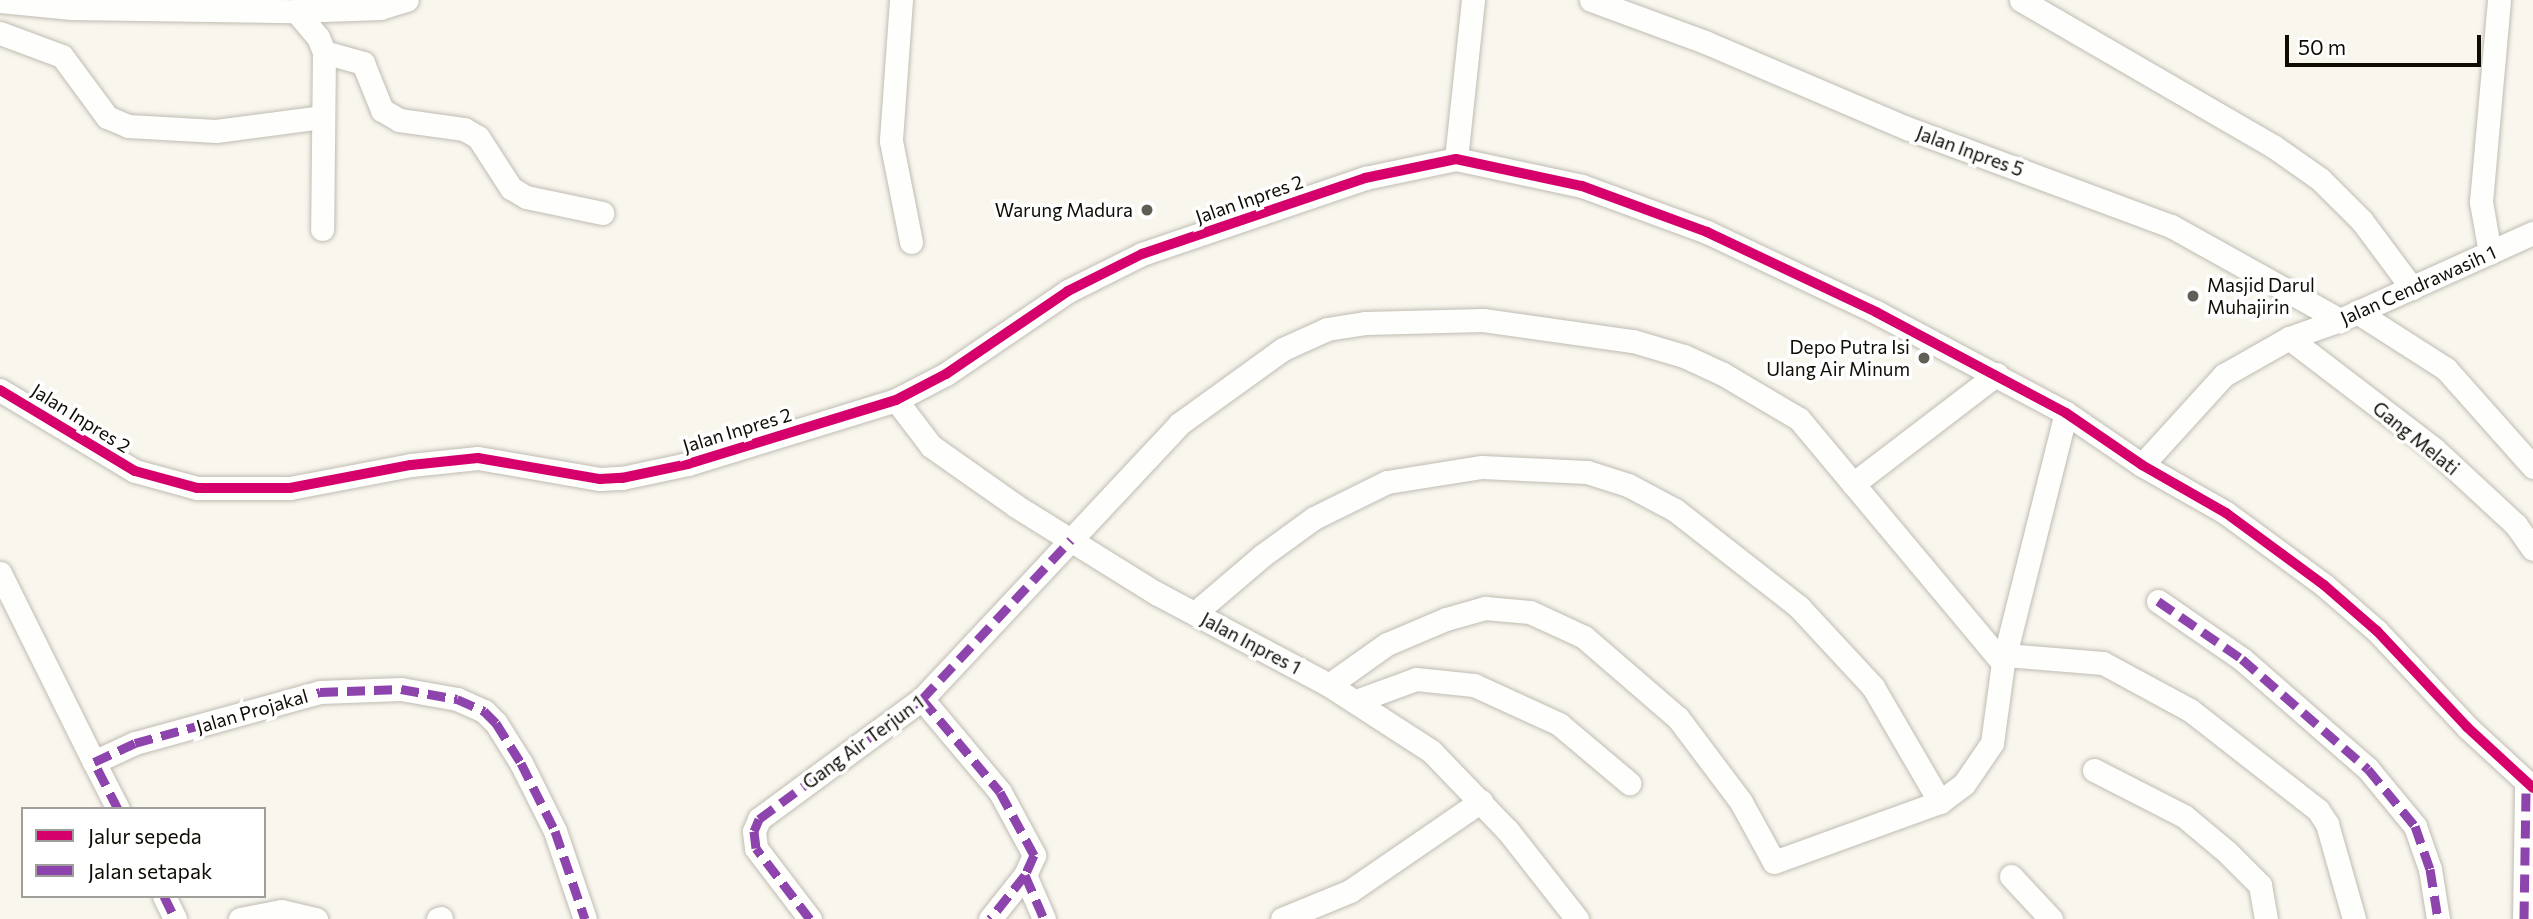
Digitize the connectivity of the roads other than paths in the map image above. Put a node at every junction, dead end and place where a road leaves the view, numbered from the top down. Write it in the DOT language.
graph roads {
  1 [pos="407,0"];
  2 [pos="901,0"];
  3 [pos="1473,0"];
  4 [pos="1591,0"];
  5 [pos="2021,0"];
  6 [pos="2498,0"];
  7 [pos="0,1"];
  8 [pos="296,12"];
  9 [pos="0,33"];
  10 [pos="324,52"];
  11 [pos="323,117"];
  12 [pos="1456,159"];
  13 [pos="602,213"];
  14 [pos="323,229"];
  15 [pos="2530,240"];
  16 [pos="911,242"];
  17 [pos="2490,253"];
  18 [pos="2412,288"];
  19 [pos="2349,316"];
  20 [pos="2289,338"];
  21 [pos="1997,374"];
  22 [pos="0,390"];
  23 [pos="896,401"];
  24 [pos="2066,413"];
  25 [pos="2142,465"];
  26 [pos="2533,467"];
  27 [pos="1853,484"];
  28 [pos="1071,540"];
  29 [pos="2533,549"];
  30 [pos="0,573"];
  31 [pos="2158,601"];
  32 [pos="1195,613"];
  33 [pos="2005,659"];
  34 [pos="1329,685"];
  35 [pos="922,699"];
  36 [pos="1356,701"];
  37 [pos="94,762"];
  38 [pos="2094,770"];
  39 [pos="1629,783"];
  40 [pos="2529,787"];
  41 [pos="1481,801"];
  42 [pos="1940,803"];
  43 [pos="117,807"];
  44 [pos="1025,875"];
  45 [pos="2011,876"];
  46 [pos="165,898"];
  47 [pos="176,919"];
  48 [pos="240,919"];
  49 [pos="316,919"];
  50 [pos="585,919"];
  51 [pos="810,919"];
  52 [pos="989,919"];
  53 [pos="1044,919"];
  54 [pos="1282,919"];
  55 [pos="1577,919"];
  56 [pos="2052,919"];
  57 [pos="2266,919"];
  58 [pos="2354,919"];
  59 [pos="2438,919"];
  60 [pos="2524,919"];
  1 -- 8 [label="street"];
  2 -- 16 [label="street"];
  3 -- 12 [label="street"];
  4 -- 19 [label="street, Jalan Inpres 5"];
  5 -- 18 [label="street"];
  6 -- 17 [label="street"];
  7 -- 8 [label="street"];
  8 -- 10 [label="street"];
  9 -- 11 [label="street"];
  10 -- 11 [label="street"];
  10 -- 13 [label="street"];
  11 -- 14 [label="street"];
  12 -- 21 [label="street"];
  12 -- 23 [label="street, Jalan Inpres 2"];
  15 -- 17 [label="street, Jalan Cendrawasih 1"];
  17 -- 18 [label="street, Jalan Cendrawasih 1"];
  18 -- 19 [label="street, Jalan Cendrawasih 1"];
  19 -- 20 [label="street, Jalan Cendrawasih 1"];
  19 -- 26 [label="street, Jalan Inpres 5"];
  20 -- 25 [label="street, Jalan Cendrawasih 1"];
  20 -- 29 [label="street, Gang Melati"];
  21 -- 24 [label="street"];
  21 -- 27 [label="street"];
  22 -- 23 [label="street, Jalan Inpres 2"];
  23 -- 28 [label="street, Jalan Inpres 1"];
  24 -- 25 [label="street"];
  24 -- 33 [label="street"];
  25 -- 40 [label="street"];
  27 -- 28 [label="street, Gang Air Terjun 1"];
  27 -- 33 [label="street, Gang Air Terjun 1"];
  28 -- 32 [label="street, Jalan Inpres 1"];
  28 -- 35 [label="street, Gang Air Terjun 1"];
  30 -- 37 [label="street"];
  31 -- 59 [label="street"];
  32 -- 34 [label="street, Jalan Inpres 1"];
  32 -- 42 [label="street"];
  33 -- 42 [label="street"];
  33 -- 58 [label="street"];
  34 -- 36 [label="street, Jalan Inpres 1"];
  34 -- 42 [label="street"];
  35 -- 44 [label="street"];
  35 -- 51 [label="street, Gang Air Terjun 1"];
  36 -- 39 [label="street"];
  36 -- 41 [label="street, Jalan Inpres 1"];
  37 -- 43 [label="street"];
  37 -- 50 [label="street, Jalan Projakal"];
  38 -- 57 [label="street"];
  40 -- 60 [label="street"];
  41 -- 54 [label="street"];
  41 -- 55 [label="street, Jalan Inpres 1"];
  44 -- 52 [label="street"];
  44 -- 53 [label="street"];
  45 -- 56 [label="street"];
  46 -- 47 [label="street"];
  48 -- 49 [label="street"];
}
